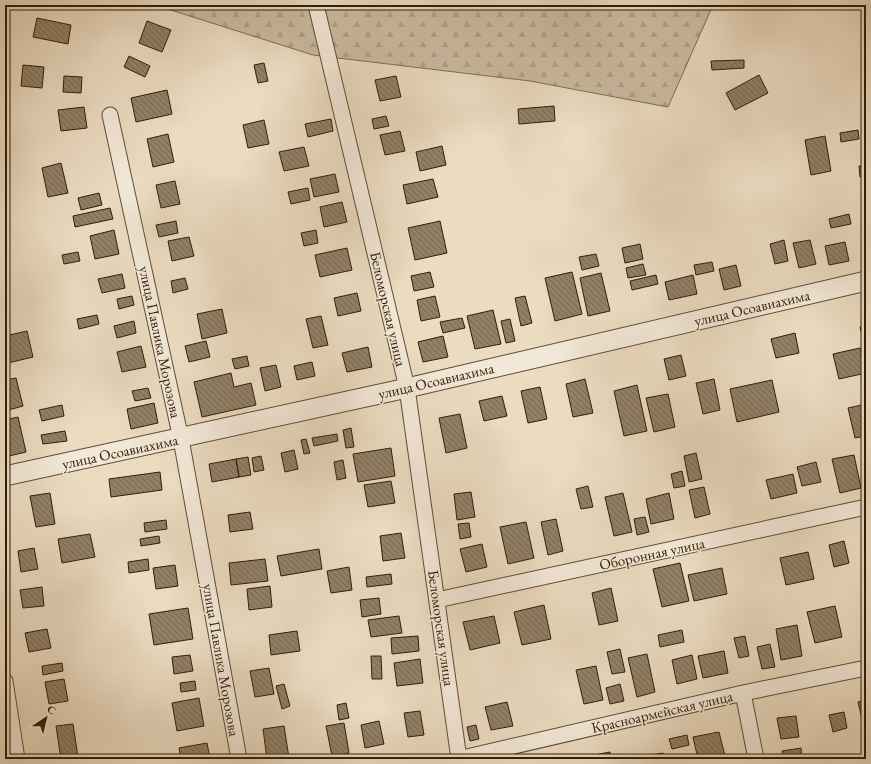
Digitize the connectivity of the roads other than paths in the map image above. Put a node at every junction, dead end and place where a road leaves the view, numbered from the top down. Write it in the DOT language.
graph roads {
  1 [pos="316,5"];
  2 [pos="110,115"];
  3 [pos="866,281"];
  4 [pos="407,388"];
  5 [pos="181,439"];
  6 [pos="5,476"];
  7 [pos="866,507"];
  8 [pos="437,600"];
  9 [pos="866,668"];
  10 [pos="5,681"];
  11 [pos="743,693"];
  12 [pos="17,759"];
  13 [pos="239,759"];
  14 [pos="459,759"];
  15 [pos="756,759"];
  1 -- 4 [label="street, Беломорская улица"];
  2 -- 5 [label="street, улица Павлика Морозова"];
  3 -- 4 [label="street, улица Осоавиахима"];
  4 -- 5 [label="street, улица Осоавиахима"];
  4 -- 8 [label="street, Беломорская улица"];
  5 -- 6 [label="street, улица Осоавиахима"];
  5 -- 13 [label="street, улица Павлика Морозова"];
  7 -- 8 [label="street, Оборонная улица"];
  8 -- 14 [label="street, Беломорская улица"];
  9 -- 11 [label="street, Красноармейская улица"];
  10 -- 12 [label="street"];
  11 -- 14 [label="street, Красноармейская улица"];
  11 -- 15 [label="street"];
}
